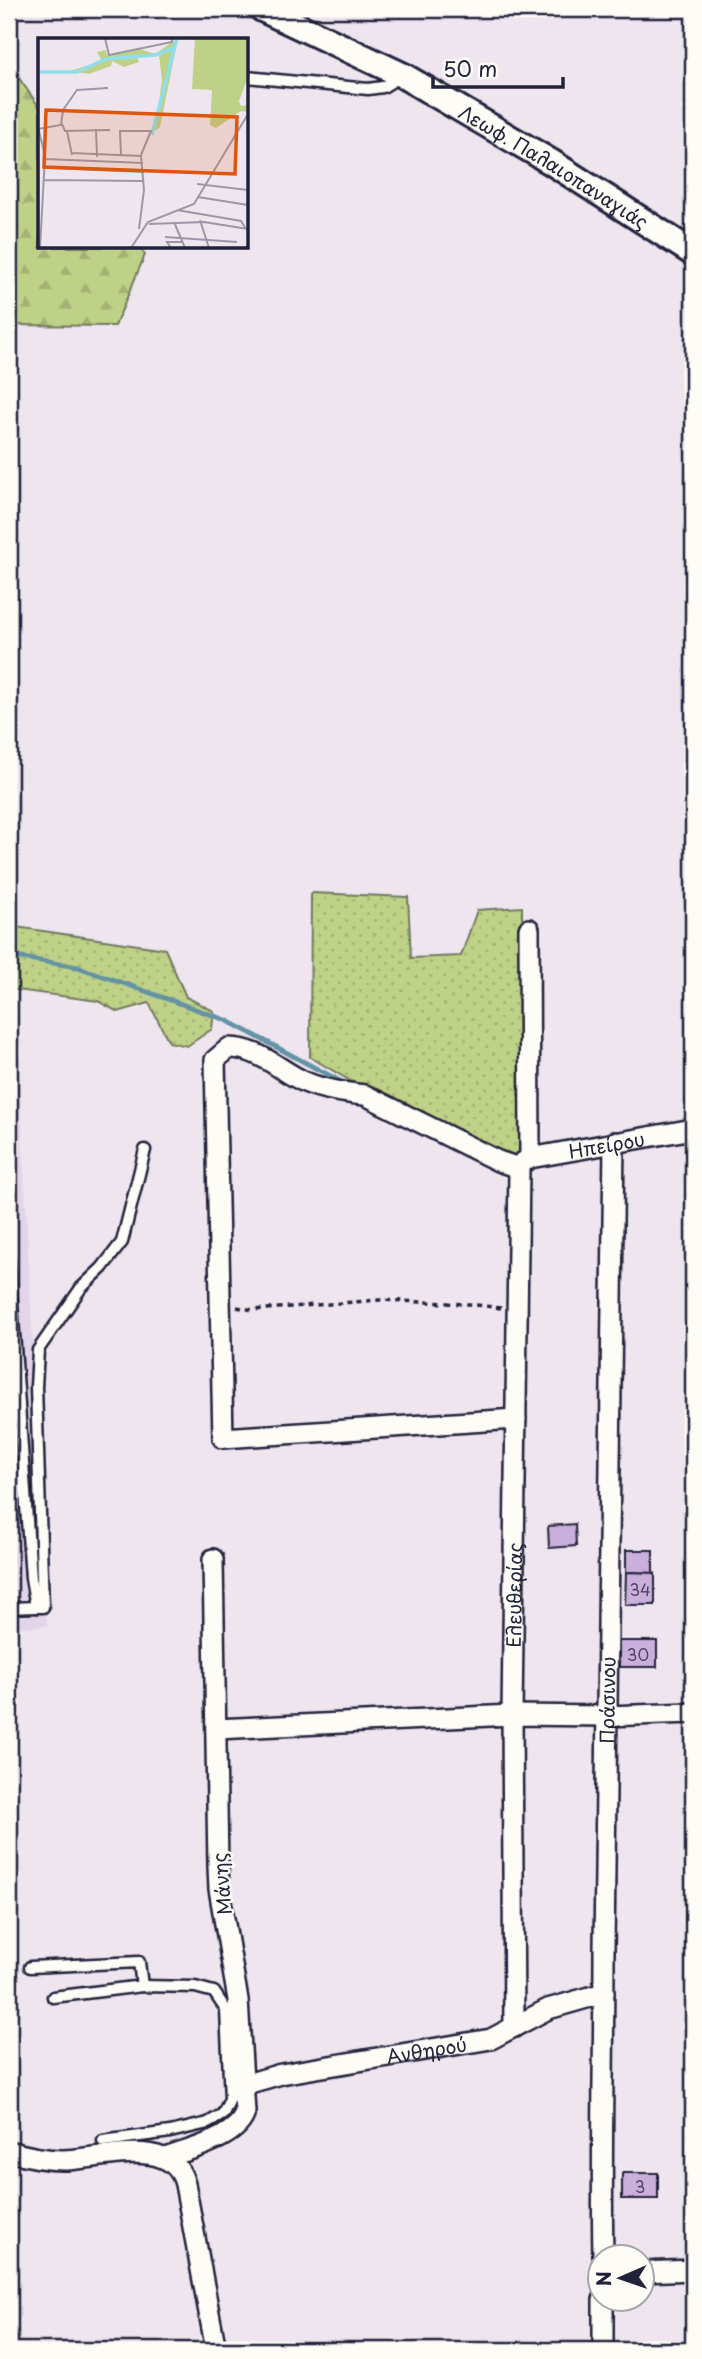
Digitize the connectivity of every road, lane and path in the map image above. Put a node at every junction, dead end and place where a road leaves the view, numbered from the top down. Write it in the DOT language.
graph roads {
  1 [pos="262,9"];
  2 [pos="402,75"];
  3 [pos="248,77"];
  4 [pos="693,253"];
  5 [pos="529,929"];
  6 [pos="693,1129"];
  7 [pos="614,1142"];
  8 [pos="145,1150"];
  9 [pos="523,1163"];
  10 [pos="9,1260"];
  11 [pos="221,1305"];
  12 [pos="517,1310"];
  13 [pos="516,1419"];
  14 [pos="213,1559"];
  15 [pos="36,1607"];
  16 [pos="9,1608"];
  17 [pos="693,1713"];
  18 [pos="512,1715"];
  19 [pos="606,1716"];
  20 [pos="216,1729"];
  21 [pos="30,1967"];
  22 [pos="142,1986"];
  23 [pos="604,1993"];
  24 [pos="53,1997"];
  25 [pos="514,2027"];
  26 [pos="236,2092"];
  27 [pos="103,2141"];
  28 [pos="9,2151"];
  29 [pos="166,2158"];
  30 [pos="603,2244"];
  31 [pos="693,2270"];
  32 [pos="656,2271"];
  33 [pos="603,2314"];
  34 [pos="216,2350"];
  35 [pos="603,2350"];
  1 -- 2 [label="street, Λεωφ. Παλαιοπαναγιάς"];
  2 -- 3 [label="lane"];
  2 -- 4 [label="street, Λεωφ. Παλαιοπαναγιάς"];
  5 -- 9 [label="street, Ελευθερίας"];
  6 -- 7 [label="street, Ηπείρου"];
  7 -- 9 [label="street, Ηπείρου"];
  7 -- 19 [label="street, Πράσινου"];
  8 -- 15 [label="lane"];
  9 -- 11 [label="street"];
  9 -- 12 [label="street, Ελευθερίας"];
  10 -- 15 [label="lane"];
  11 -- 12 [label="path"];
  11 -- 13 [label="street"];
  12 -- 13 [label="street, Ελευθερίας"];
  13 -- 18 [label="street, Ελευθερίας"];
  14 -- 20 [label="street, Μάνης"];
  15 -- 16 [label="lane"];
  17 -- 19 [label="street"];
  18 -- 19 [label="street"];
  18 -- 20 [label="street"];
  18 -- 25 [label="street, Ελευθερίας"];
  19 -- 23 [label="street, Πράσινου"];
  20 -- 26 [label="street, Μάνης"];
  21 -- 22 [label="lane"];
  22 -- 24 [label="lane"];
  22 -- 26 [label="lane"];
  23 -- 25 [label="street, Ανθηρού"];
  23 -- 30 [label="street, Πράσινου"];
  25 -- 26 [label="street, Ανθηρού"];
  26 -- 27 [label="lane"];
  26 -- 29 [label="street, Μάνης"];
  28 -- 29 [label="street, Μάνης"];
  29 -- 34 [label="street"];
  31 -- 32 [label="street"];
  33 -- 35 [label="street"];
}
